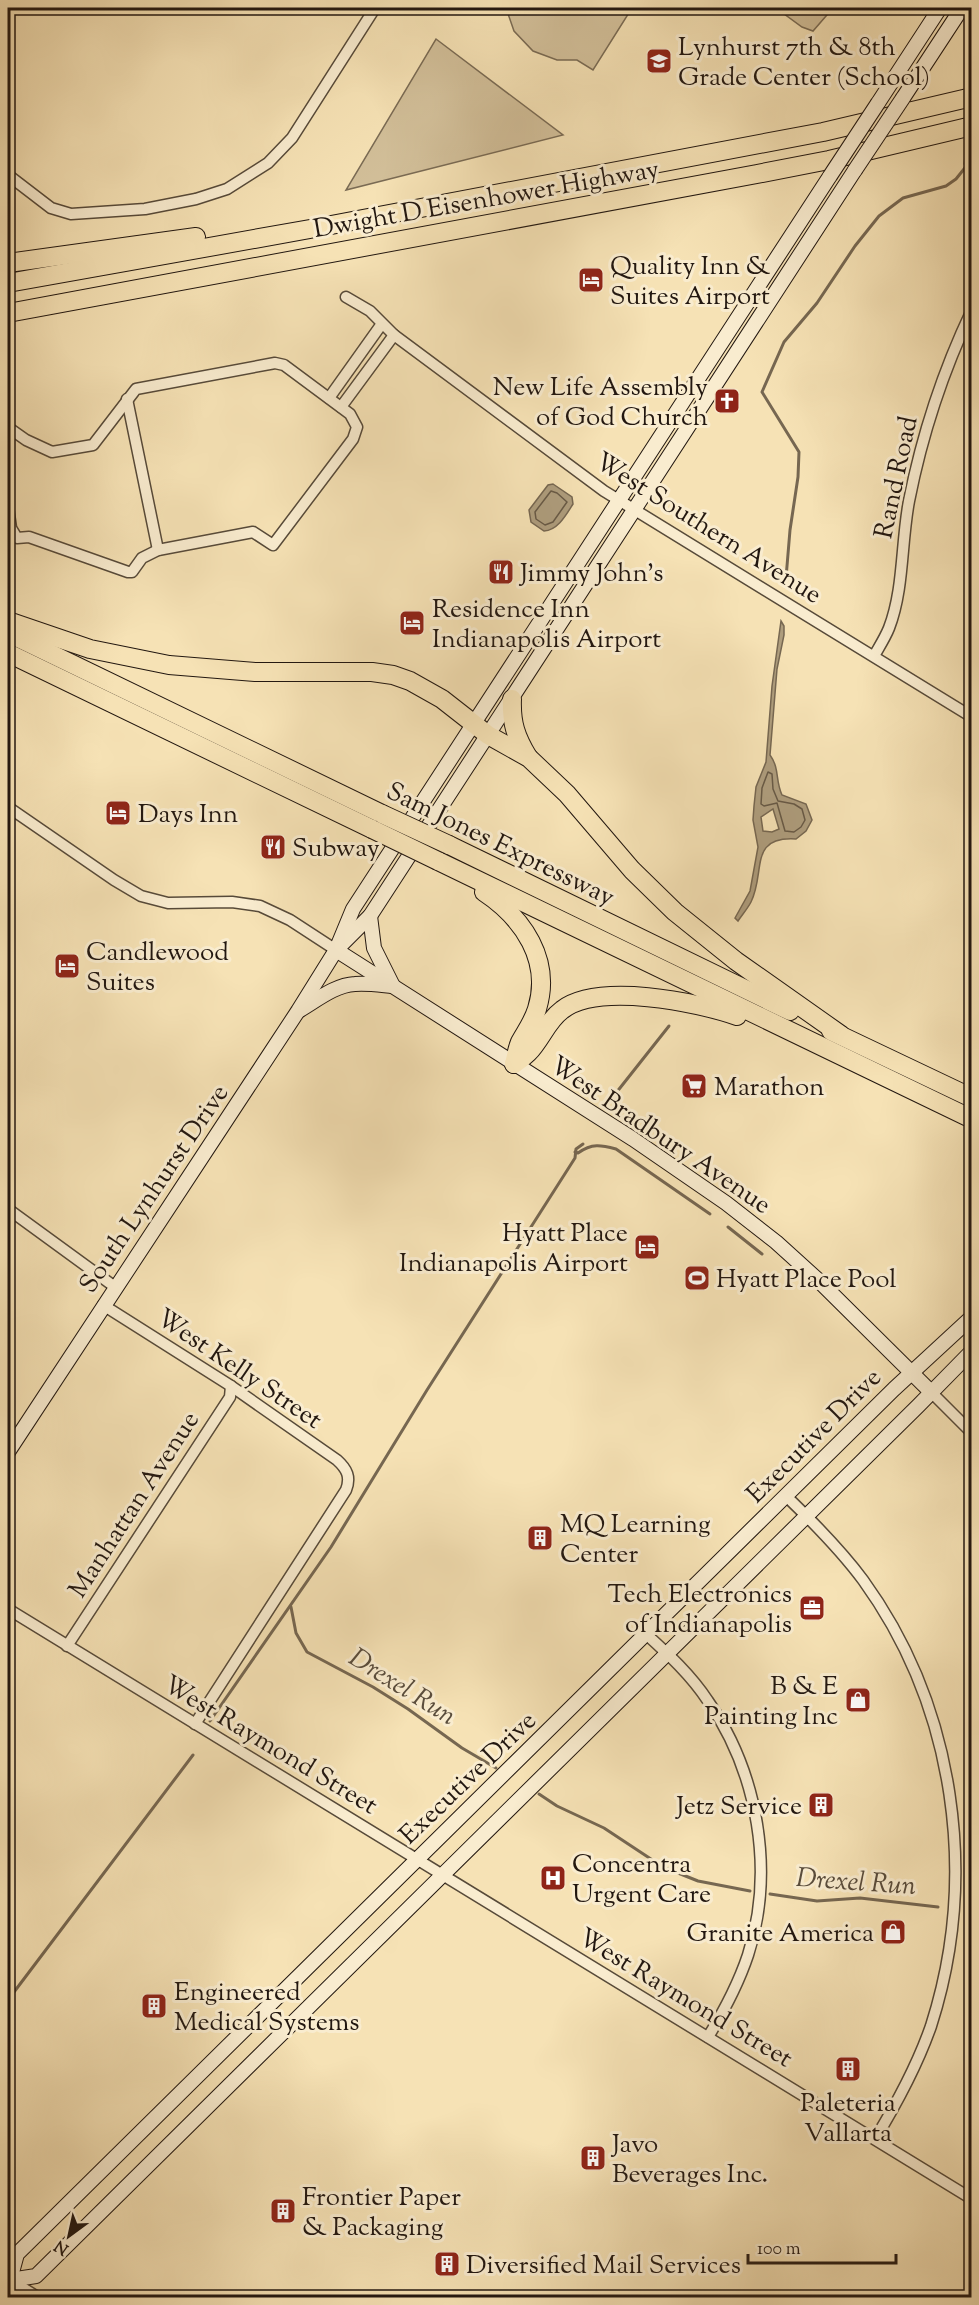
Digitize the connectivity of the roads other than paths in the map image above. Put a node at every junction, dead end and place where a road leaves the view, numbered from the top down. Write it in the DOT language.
graph roads {
  1 [pos="375,8"];
  2 [pos="940,8"];
  3 [pos="963,8"];
  4 [pos="972,96"];
  5 [pos="972,126"];
  6 [pos="8,176"];
  7 [pos="310,229"];
  8 [pos="8,263"];
  9 [pos="8,283"];
  10 [pos="346,297"];
  11 [pos="39,307"];
  12 [pos="972,310"];
  13 [pos="8,313"];
  14 [pos="8,318"];
  15 [pos="381,325"];
  16 [pos="394,335"];
  17 [pos="329,398"];
  18 [pos="127,399"];
  19 [pos="341,407"];
  20 [pos="8,429"];
  21 [pos="619,500"];
  22 [pos="8,507"];
  23 [pos="635,509"];
  24 [pos="158,549"];
  25 [pos="8,621"];
  26 [pos="8,633"];
  27 [pos="8,654"];
  28 [pos="874,656"];
  29 [pos="512,699"];
  30 [pos="972,717"];
  31 [pos="473,724"];
  32 [pos="488,735"];
  33 [pos="529,758"];
  34 [pos="8,807"];
  35 [pos="377,821"];
  36 [pos="438,861"];
  37 [pos="370,916"];
  38 [pos="336,950"];
  39 [pos="393,986"];
  40 [pos="298,1011"];
  41 [pos="841,1035"];
  42 [pos="809,1040"];
  43 [pos="514,1064"];
  44 [pos="972,1098"];
  45 [pos="972,1119"];
  46 [pos="8,1209"];
  47 [pos="115,1287"];
  48 [pos="103,1305"];
  49 [pos="972,1317"];
  50 [pos="972,1351"];
  51 [pos="912,1372"];
  52 [pos="231,1386"];
  53 [pos="931,1392"];
  54 [pos="972,1433"];
  55 [pos="8,1452"];
  56 [pos="786,1496"];
  57 [pos="807,1516"];
  58 [pos="8,1609"];
  59 [pos="646,1634"];
  60 [pos="67,1646"];
  61 [pos="667,1653"];
  62 [pos="195,1724"];
  63 [pos="416,1859"];
  64 [pos="442,1875"];
  65 [pos="708,2037"];
  66 [pos="874,2139"];
  67 [pos="972,2199"];
  68 [pos="9,2282"];
  69 [pos="39,2298"];
  1 -- 6 [label="street"];
  2 -- 21 [label="main road, South Lynhurst Drive, bridge"];
  3 -- 23 [label="main road, South Lynhurst Drive, bridge"];
  4 -- 7 [label="highway, Dwight D Eisenhower Highway"];
  5 -- 11 [label="highway, Dwight D Eisenhower Highway"];
  7 -- 8 [label="highway"];
  7 -- 9 [label="highway, Dwight D Eisenhower Highway"];
  10 -- 15 [label="street, West Southern Avenue"];
  11 -- 13 [label="highway, Dwight D Eisenhower Highway"];
  11 -- 14 [label="highway"];
  12 -- 28 [label="street, Rand Road"];
  15 -- 16 [label="street, West Southern Avenue"];
  15 -- 17 [label="street"];
  16 -- 19 [label="street"];
  16 -- 21 [label="street, West Southern Avenue"];
  17 -- 18 [label="street"];
  17 -- 19 [label="street"];
  18 -- 20 [label="street"];
  18 -- 24 [label="street"];
  19 -- 24 [label="street"];
  21 -- 23 [label="street, West Southern Avenue"];
  21 -- 31 [label="main road, South Lynhurst Drive"];
  22 -- 24 [label="street"];
  23 -- 28 [label="street, West Southern Avenue"];
  23 -- 29 [label="main road, South Lynhurst Drive"];
  25 -- 31 [label="highway"];
  26 -- 35 [label="highway, Sam Jones Expressway"];
  27 -- 35 [label="highway, Sam Jones Expressway"];
  28 -- 30 [label="street, West Southern Avenue"];
  29 -- 32 [label="main road, South Lynhurst Drive"];
  29 -- 33 [label="highway"];
  31 -- 32 [label="highway"];
  31 -- 38 [label="main road, South Lynhurst Drive"];
  32 -- 33 [label="highway"];
  32 -- 37 [label="main road, South Lynhurst Drive"];
  33 -- 41 [label="highway"];
  34 -- 38 [label="street"];
  35 -- 36 [label="highway, Sam Jones Expressway, bridge"];
  35 -- 41 [label="highway, Sam Jones Expressway, bridge"];
  36 -- 42 [label="highway, Sam Jones Expressway"];
  36 -- 43 [label="highway"];
  37 -- 38 [label="main road, South Lynhurst Drive"];
  37 -- 39 [label="main road"];
  38 -- 39 [label="main road, West Bradbury Avenue"];
  38 -- 40 [label="main road, South Lynhurst Drive"];
  39 -- 40 [label="main road"];
  39 -- 43 [label="main road, West Bradbury Avenue"];
  40 -- 47 [label="main road, South Lynhurst Drive"];
  41 -- 44 [label="highway, Sam Jones Expressway"];
  42 -- 43 [label="highway"];
  42 -- 45 [label="highway, Sam Jones Expressway"];
  43 -- 51 [label="main road, West Bradbury Avenue"];
  46 -- 47 [label="street"];
  47 -- 48 [label="main road, South Lynhurst Drive"];
  48 -- 52 [label="street, West Kelly Street"];
  48 -- 55 [label="main road, South Lynhurst Drive"];
  49 -- 51 [label="main road, Executive Drive"];
  50 -- 53 [label="main road, Executive Drive"];
  51 -- 53 [label="main road, West Bradbury Avenue"];
  51 -- 56 [label="main road, Executive Drive"];
  52 -- 60 [label="street, Manhattan Avenue"];
  52 -- 62 [label="street, West Kelly Street"];
  53 -- 54 [label="street"];
  53 -- 57 [label="main road, Executive Drive"];
  56 -- 57 [label="street"];
  56 -- 59 [label="main road, Executive Drive"];
  57 -- 61 [label="main road, Executive Drive"];
  57 -- 66 [label="street"];
  58 -- 60 [label="street, West Raymond Street"];
  59 -- 61 [label="street"];
  59 -- 63 [label="main road, Executive Drive"];
  60 -- 62 [label="street, West Raymond Street"];
  61 -- 64 [label="main road, Executive Drive"];
  61 -- 65 [label="street"];
  62 -- 63 [label="street, West Raymond Street"];
  63 -- 64 [label="street, West Raymond Street"];
  63 -- 68 [label="main road, Executive Drive"];
  64 -- 65 [label="street, West Raymond Street"];
  64 -- 68 [label="main road, Executive Drive"];
  65 -- 66 [label="street, West Raymond Street"];
  66 -- 67 [label="street, West Raymond Street"];
  68 -- 69 [label="street"];
}
